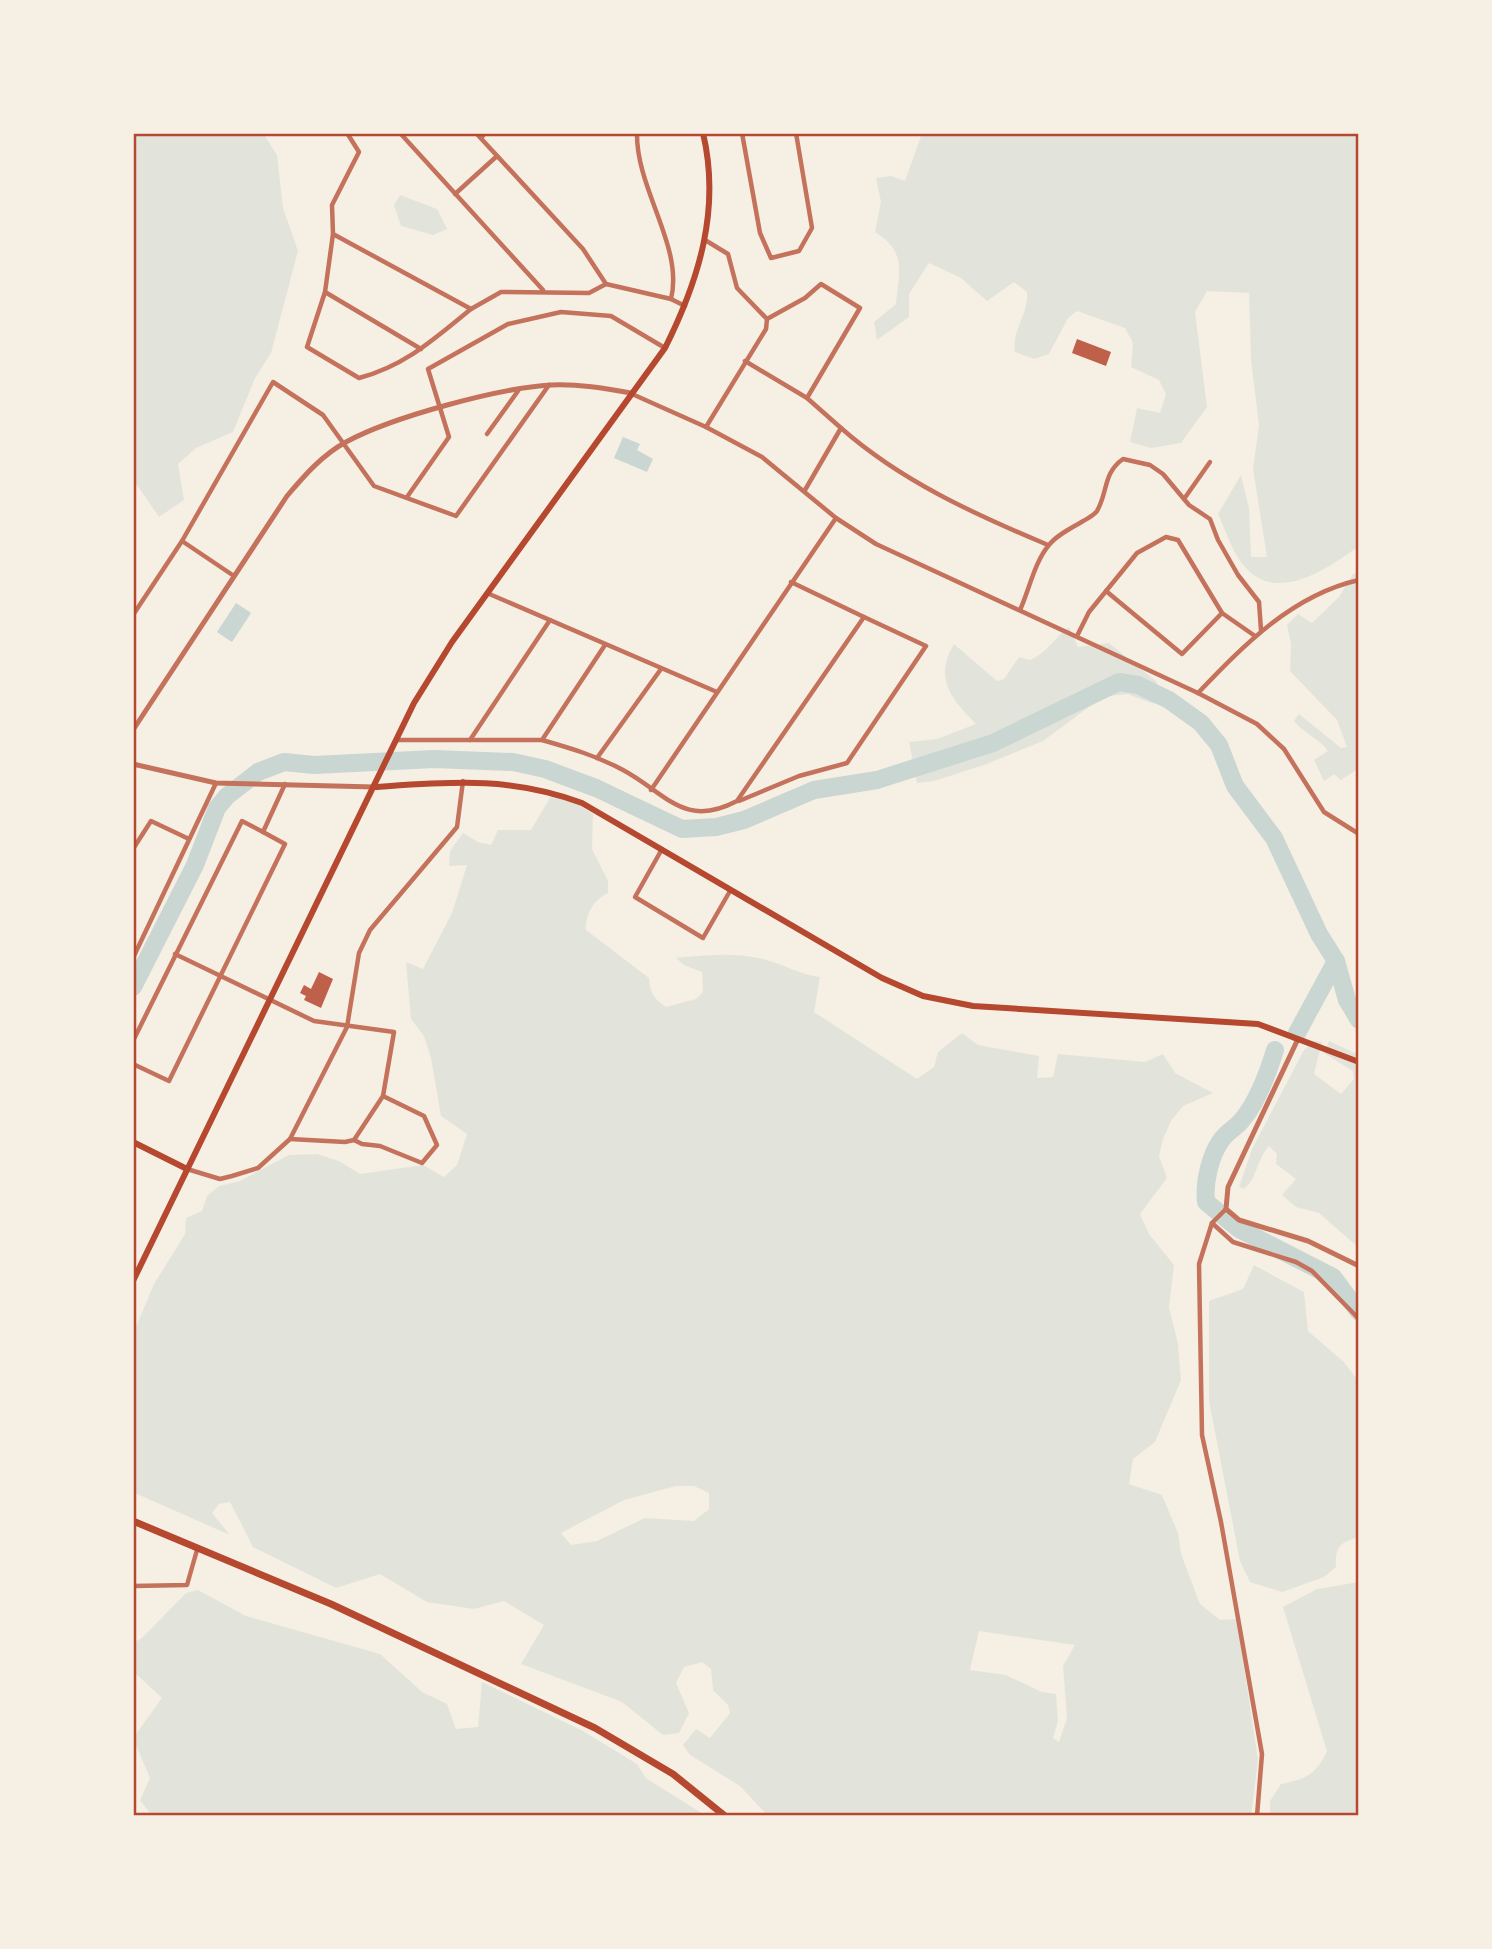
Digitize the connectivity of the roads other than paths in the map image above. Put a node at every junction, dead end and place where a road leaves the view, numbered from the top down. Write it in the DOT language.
graph roads {
  1 [pos="348,133"];
  2 [pos="400,133"];
  3 [pos="476,133"];
  4 [pos="485,133"];
  5 [pos="637,133"];
  6 [pos="703,133"];
  7 [pos="742,133"];
  8 [pos="796,133"];
  9 [pos="481,138"];
  10 [pos="497,156"];
  11 [pos="455,194"];
  12 [pos="333,234"];
  13 [pos="705,240"];
  14 [pos="606,284"];
  15 [pos="543,291"];
  16 [pos="325,292"];
  17 [pos="671,299"];
  18 [pos="686,306"];
  19 [pos="471,309"];
  20 [pos="767,319"];
  21 [pos="665,348"];
  22 [pos="421,349"];
  23 [pos="746,361"];
  24 [pos="549,385"];
  25 [pos="517,391"];
  26 [pos="631,393"];
  27 [pos="807,397"];
  28 [pos="439,409"];
  29 [pos="706,427"];
  30 [pos="841,428"];
  31 [pos="486,434"];
  32 [pos="344,443"];
  33 [pos="1210,463"];
  34 [pos="805,491"];
  35 [pos="407,497"];
  36 [pos="1184,499"];
  37 [pos="836,518"];
  38 [pos="182,541"];
  39 [pos="1048,545"];
  40 [pos="234,576"];
  41 [pos="1359,580"];
  42 [pos="791,582"];
  43 [pos="1106,591"];
  44 [pos="487,593"];
  45 [pos="1020,610"];
  46 [pos="134,612"];
  47 [pos="1222,613"];
  48 [pos="864,617"];
  49 [pos="550,620"];
  50 [pos="1261,631"];
  51 [pos="1077,636"];
  52 [pos="1255,636"];
  53 [pos="605,645"];
  54 [pos="661,669"];
  55 [pos="717,692"];
  56 [pos="1198,693"];
  57 [pos="133,730"];
  58 [pos="470,740"];
  59 [pos="542,740"];
  60 [pos="395,742"];
  61 [pos="597,758"];
  62 [pos="133,764"];
  63 [pos="463,780"];
  64 [pos="216,783"];
  65 [pos="285,784"];
  66 [pos="375,787"];
  67 [pos="651,790"];
  68 [pos="737,802"];
  69 [pos="263,832"];
  70 [pos="1359,834"];
  71 [pos="189,839"];
  72 [pos="662,847"];
  73 [pos="133,849"];
  74 [pos="730,891"];
  75 [pos="175,954"];
  76 [pos="133,958"];
  77 [pos="220,976"];
  78 [pos="271,1000"];
  79 [pos="347,1027"];
  80 [pos="1298,1039"];
  81 [pos="133,1041"];
  82 [pos="1359,1062"];
  83 [pos="133,1064"];
  84 [pos="383,1096"];
  85 [pos="290,1139"];
  86 [pos="354,1140"];
  87 [pos="133,1142"];
  88 [pos="187,1169"];
  89 [pos="1226,1209"];
  90 [pos="1212,1223"];
  91 [pos="1359,1266"];
  92 [pos="133,1281"];
  93 [pos="1359,1319"];
  94 [pos="133,1521"];
  95 [pos="197,1550"];
  96 [pos="133,1586"];
  97 [pos="725,1816"];
  98 [pos="1256,1816"];
  1 -- 12 [label="street"];
  2 -- 11 [label="street"];
  3 -- 9 [label="street"];
  4 -- 9 [label="street"];
  5 -- 17 [label="street"];
  6 -- 13 [label="main road"];
  7 -- 8 [label="street"];
  9 -- 10 [label="street"];
  10 -- 11 [label="street"];
  10 -- 14 [label="street"];
  11 -- 15 [label="street"];
  12 -- 16 [label="street"];
  12 -- 19 [label="street"];
  13 -- 18 [label="main road"];
  13 -- 20 [label="street"];
  14 -- 15 [label="street"];
  14 -- 17 [label="street"];
  15 -- 19 [label="street"];
  16 -- 22 [label="street"];
  16 -- 22 [label="street"];
  17 -- 18 [label="street"];
  18 -- 21 [label="main road"];
  19 -- 22 [label="street"];
  20 -- 23 [label="street"];
  20 -- 27 [label="street"];
  21 -- 26 [label="main road"];
  21 -- 28 [label="street"];
  23 -- 27 [label="street"];
  23 -- 29 [label="street"];
  24 -- 25 [label="street"];
  24 -- 26 [label="street"];
  24 -- 35 [label="street"];
  25 -- 28 [label="street"];
  25 -- 31 [label="street"];
  26 -- 29 [label="street"];
  26 -- 44 [label="main road"];
  27 -- 30 [label="street"];
  28 -- 32 [label="street"];
  28 -- 35 [label="street"];
  29 -- 34 [label="street"];
  30 -- 34 [label="street"];
  30 -- 39 [label="street"];
  32 -- 35 [label="street"];
  32 -- 38 [label="street"];
  32 -- 40 [label="street"];
  33 -- 36 [label="street"];
  34 -- 37 [label="street"];
  36 -- 39 [label="street"];
  36 -- 50 [label="street"];
  37 -- 42 [label="street"];
  37 -- 45 [label="street"];
  38 -- 40 [label="street"];
  38 -- 46 [label="street"];
  39 -- 45 [label="street"];
  40 -- 57 [label="street"];
  41 -- 50 [label="street"];
  42 -- 48 [label="street"];
  42 -- 55 [label="street"];
  43 -- 47 [label="street"];
  43 -- 47 [label="street"];
  43 -- 51 [label="street"];
  44 -- 49 [label="street"];
  44 -- 60 [label="main road"];
  45 -- 51 [label="street"];
  47 -- 52 [label="street"];
  48 -- 68 [label="street"];
  48 -- 68 [label="street"];
  49 -- 53 [label="street"];
  49 -- 58 [label="street"];
  50 -- 52 [label="street"];
  51 -- 56 [label="street"];
  52 -- 56 [label="street"];
  53 -- 54 [label="street"];
  53 -- 59 [label="street"];
  54 -- 55 [label="street"];
  54 -- 61 [label="street"];
  55 -- 67 [label="street"];
  56 -- 70 [label="street"];
  58 -- 59 [label="street"];
  58 -- 60 [label="street"];
  59 -- 61 [label="street"];
  60 -- 66 [label="main road"];
  61 -- 67 [label="street"];
  62 -- 64 [label="street"];
  63 -- 66 [label="main road"];
  63 -- 72 [label="main road"];
  63 -- 79 [label="street"];
  64 -- 65 [label="street"];
  64 -- 71 [label="street"];
  65 -- 66 [label="street"];
  65 -- 69 [label="street"];
  66 -- 78 [label="main road"];
  67 -- 68 [label="street"];
  69 -- 75 [label="street"];
  69 -- 77 [label="street"];
  71 -- 73 [label="street"];
  71 -- 76 [label="street"];
  72 -- 74 [label="main road"];
  72 -- 74 [label="street"];
  74 -- 80 [label="main road"];
  75 -- 77 [label="street"];
  75 -- 81 [label="street"];
  77 -- 78 [label="street"];
  77 -- 83 [label="street"];
  78 -- 79 [label="street"];
  78 -- 88 [label="main road"];
  79 -- 84 [label="street"];
  79 -- 85 [label="street"];
  80 -- 82 [label="main road"];
  80 -- 89 [label="street"];
  84 -- 86 [label="street"];
  84 -- 86 [label="street"];
  85 -- 86 [label="street"];
  85 -- 88 [label="street"];
  87 -- 88 [label="main road"];
  88 -- 92 [label="main road"];
  89 -- 90 [label="street"];
  89 -- 91 [label="street"];
  90 -- 93 [label="street"];
  90 -- 98 [label="street"];
  94 -- 95 [label="highway"];
  95 -- 96 [label="street"];
  95 -- 97 [label="highway"];
}
